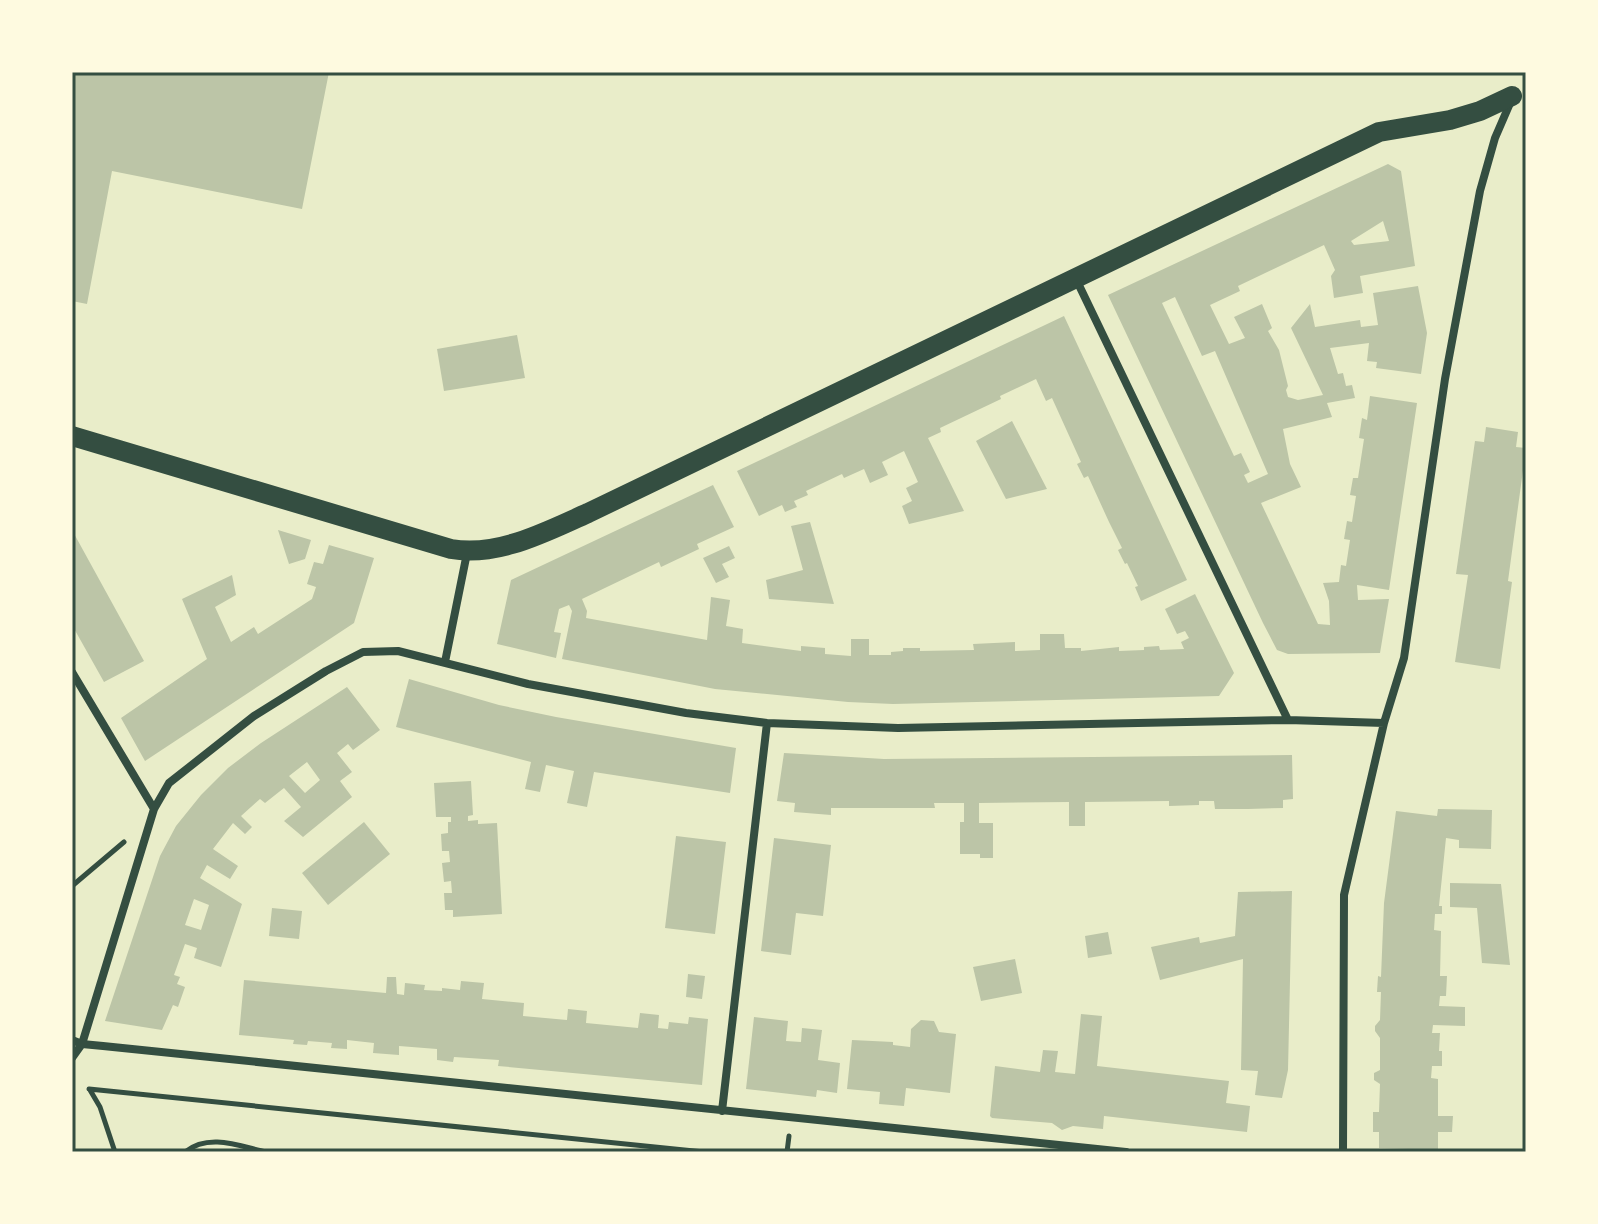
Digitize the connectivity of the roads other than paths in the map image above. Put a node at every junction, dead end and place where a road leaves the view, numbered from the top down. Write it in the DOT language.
graph roads {
  1 [pos="1512,96"];
  2 [pos="1076,279"];
  3 [pos="72,436"];
  4 [pos="467,552"];
  5 [pos="445,662"];
  6 [pos="74,675"];
  7 [pos="72,692"];
  8 [pos="1288,720"];
  9 [pos="767,723"];
  10 [pos="1384,723"];
  11 [pos="154,809"];
  12 [pos="72,1040"];
  13 [pos="82,1044"];
  14 [pos="72,1058"];
  15 [pos="722,1111"];
  16 [pos="1126,1152"];
  17 [pos="1343,1152"];
  1 -- 2 [label="main road"];
  1 -- 10 [label="street"];
  2 -- 4 [label="main road"];
  2 -- 8 [label="street"];
  3 -- 4 [label="main road"];
  4 -- 5 [label="street"];
  5 -- 9 [label="street"];
  5 -- 11 [label="street"];
  6 -- 7 [label="street"];
  6 -- 11 [label="street"];
  8 -- 9 [label="street"];
  8 -- 10 [label="street"];
  9 -- 15 [label="street"];
  10 -- 17 [label="street"];
  11 -- 13 [label="street"];
  12 -- 13 [label="street"];
  13 -- 14 [label="street"];
  13 -- 15 [label="street"];
  15 -- 16 [label="street"];
}
